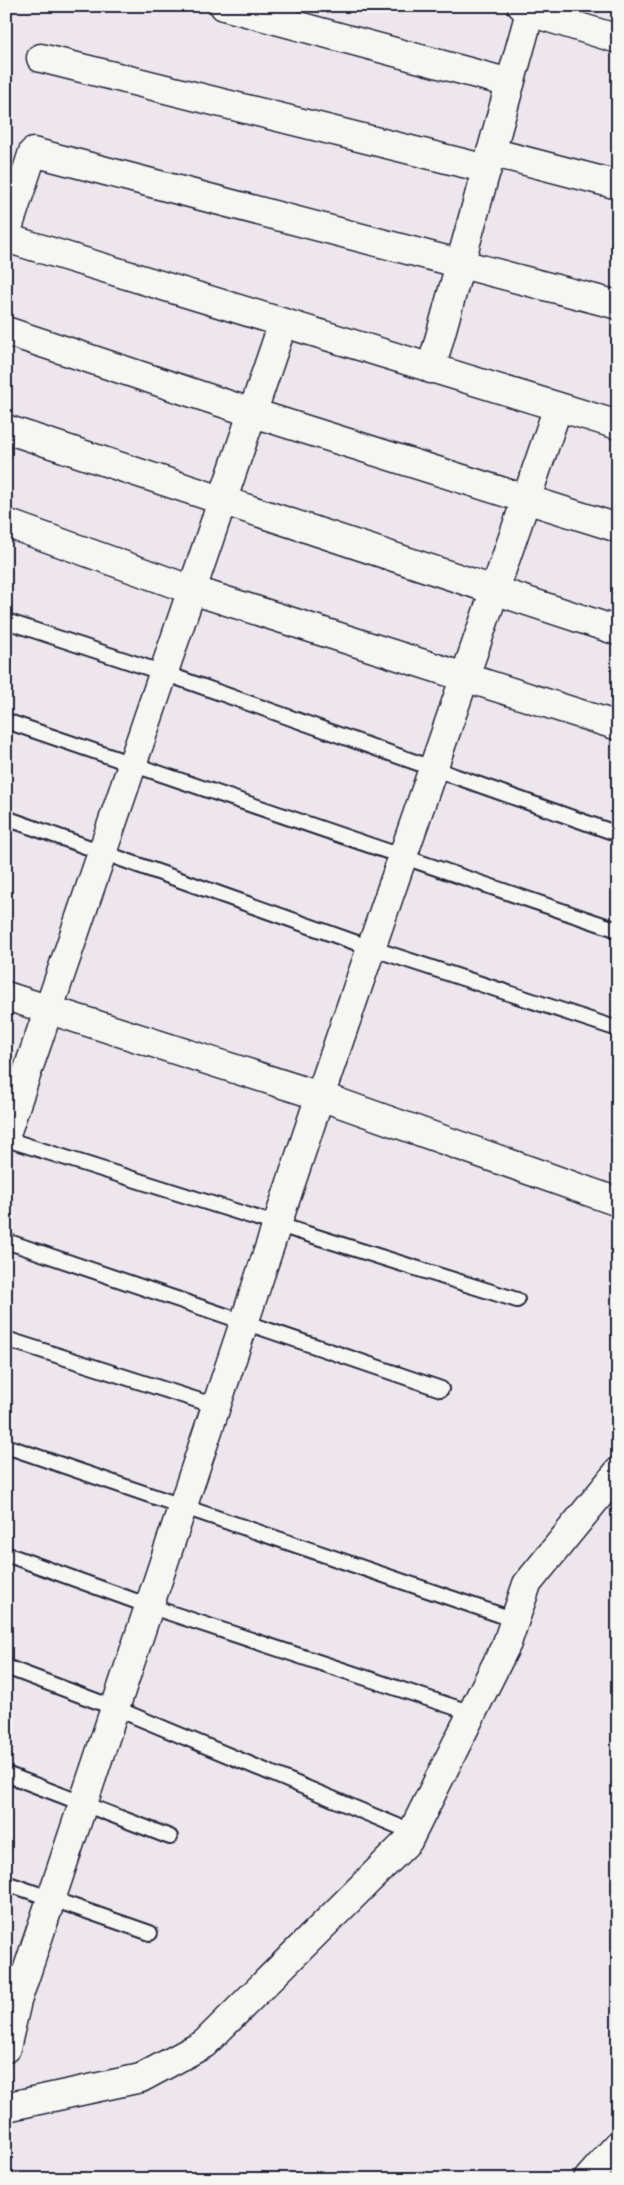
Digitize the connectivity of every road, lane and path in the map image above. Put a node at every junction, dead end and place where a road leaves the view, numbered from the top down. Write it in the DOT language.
graph roads {
  1 [pos="224,6"];
  2 [pos="526,9"];
  3 [pos="618,39"];
  4 [pos="41,58"];
  5 [pos="510,84"];
  6 [pos="489,160"];
  7 [pos="618,185"];
  8 [pos="6,234"];
  9 [pos="6,238"];
  10 [pos="460,264"];
  11 [pos="618,305"];
  12 [pos="283,323"];
  13 [pos="6,331"];
  14 [pos="431,369"];
  15 [pos="558,407"];
  16 [pos="253,412"];
  17 [pos="618,425"];
  18 [pos="6,429"];
  19 [pos="526,500"];
  20 [pos="223,501"];
  21 [pos="6,523"];
  22 [pos="618,528"];
  23 [pos="192,590"];
  24 [pos="495,590"];
  25 [pos="6,621"];
  26 [pos="618,631"];
  27 [pos="164,674"];
  28 [pos="465,676"];
  29 [pos="6,721"];
  30 [pos="618,726"];
  31 [pos="134,764"];
  32 [pos="434,768"];
  33 [pos="6,818"];
  34 [pos="618,834"];
  35 [pos="103,853"];
  36 [pos="403,856"];
  37 [pos="618,930"];
  38 [pos="371,948"];
  39 [pos="6,996"];
  40 [pos="49,1010"];
  41 [pos="618,1029"];
  42 [pos="320,1096"];
  43 [pos="6,1134"];
  44 [pos="6,1139"];
  45 [pos="618,1202"];
  46 [pos="277,1224"];
  47 [pos="6,1241"];
  48 [pos="517,1300"];
  49 [pos="244,1322"];
  50 [pos="6,1339"];
  51 [pos="441,1389"];
  52 [pos="216,1406"];
  53 [pos="6,1446"];
  54 [pos="618,1472"];
  55 [pos="182,1506"];
  56 [pos="6,1554"];
  57 [pos="149,1606"];
  58 [pos="515,1620"];
  59 [pos="6,1667"];
  60 [pos="115,1708"];
  61 [pos="472,1713"];
  62 [pos="6,1774"];
  63 [pos="83,1803"];
  64 [pos="412,1832"];
  65 [pos="170,1837"];
  66 [pos="6,1883"];
  67 [pos="51,1899"];
  68 [pos="150,1933"];
  69 [pos="12,1999"];
  70 [pos="6,2048"];
  71 [pos="6,2107"];
  72 [pos="618,2145"];
  73 [pos="588,2179"];
  1 -- 5 [label="street"];
  2 -- 3 [label="street"];
  2 -- 5 [label="street"];
  4 -- 6 [label="street"];
  5 -- 6 [label="street"];
  6 -- 7 [label="street"];
  6 -- 10 [label="street"];
  8 -- 10 [label="street"];
  9 -- 12 [label="street"];
  10 -- 11 [label="street"];
  10 -- 14 [label="street"];
  12 -- 14 [label="street"];
  12 -- 16 [label="street"];
  13 -- 16 [label="street"];
  14 -- 15 [label="street"];
  15 -- 17 [label="street"];
  15 -- 19 [label="street"];
  16 -- 19 [label="street"];
  16 -- 20 [label="street"];
  18 -- 20 [label="street"];
  19 -- 22 [label="street"];
  19 -- 24 [label="street"];
  20 -- 23 [label="street"];
  20 -- 24 [label="street"];
  21 -- 23 [label="street"];
  23 -- 27 [label="street"];
  23 -- 28 [label="street"];
  24 -- 26 [label="street"];
  24 -- 28 [label="street"];
  25 -- 27 [label="lane"];
  27 -- 31 [label="street"];
  27 -- 32 [label="lane"];
  28 -- 30 [label="street"];
  28 -- 32 [label="street"];
  29 -- 31 [label="lane"];
  31 -- 35 [label="street"];
  31 -- 36 [label="lane"];
  32 -- 34 [label="lane"];
  32 -- 36 [label="street"];
  33 -- 35 [label="lane"];
  35 -- 38 [label="lane"];
  35 -- 40 [label="street"];
  36 -- 37 [label="lane"];
  36 -- 38 [label="street"];
  38 -- 41 [label="lane"];
  38 -- 42 [label="street"];
  39 -- 40 [label="street"];
  40 -- 42 [label="street"];
  40 -- 43 [label="street"];
  42 -- 45 [label="street"];
  42 -- 46 [label="street"];
  44 -- 46 [label="lane"];
  46 -- 48 [label="lane"];
  46 -- 49 [label="street"];
  47 -- 49 [label="lane"];
  49 -- 51 [label="lane"];
  49 -- 52 [label="street"];
  50 -- 52 [label="lane"];
  52 -- 55 [label="street"];
  53 -- 55 [label="lane"];
  54 -- 58 [label="street"];
  55 -- 57 [label="street"];
  55 -- 58 [label="lane"];
  56 -- 57 [label="lane"];
  57 -- 60 [label="street"];
  57 -- 61 [label="lane"];
  58 -- 61 [label="street"];
  59 -- 60 [label="lane"];
  60 -- 63 [label="street"];
  60 -- 64 [label="lane"];
  61 -- 64 [label="street"];
  62 -- 63 [label="lane"];
  63 -- 65 [label="lane"];
  63 -- 67 [label="street"];
  64 -- 71 [label="street"];
  66 -- 67 [label="lane"];
  67 -- 68 [label="lane"];
  67 -- 69 [label="street"];
  69 -- 70 [label="street"];
  72 -- 73 [label="street"];
}
